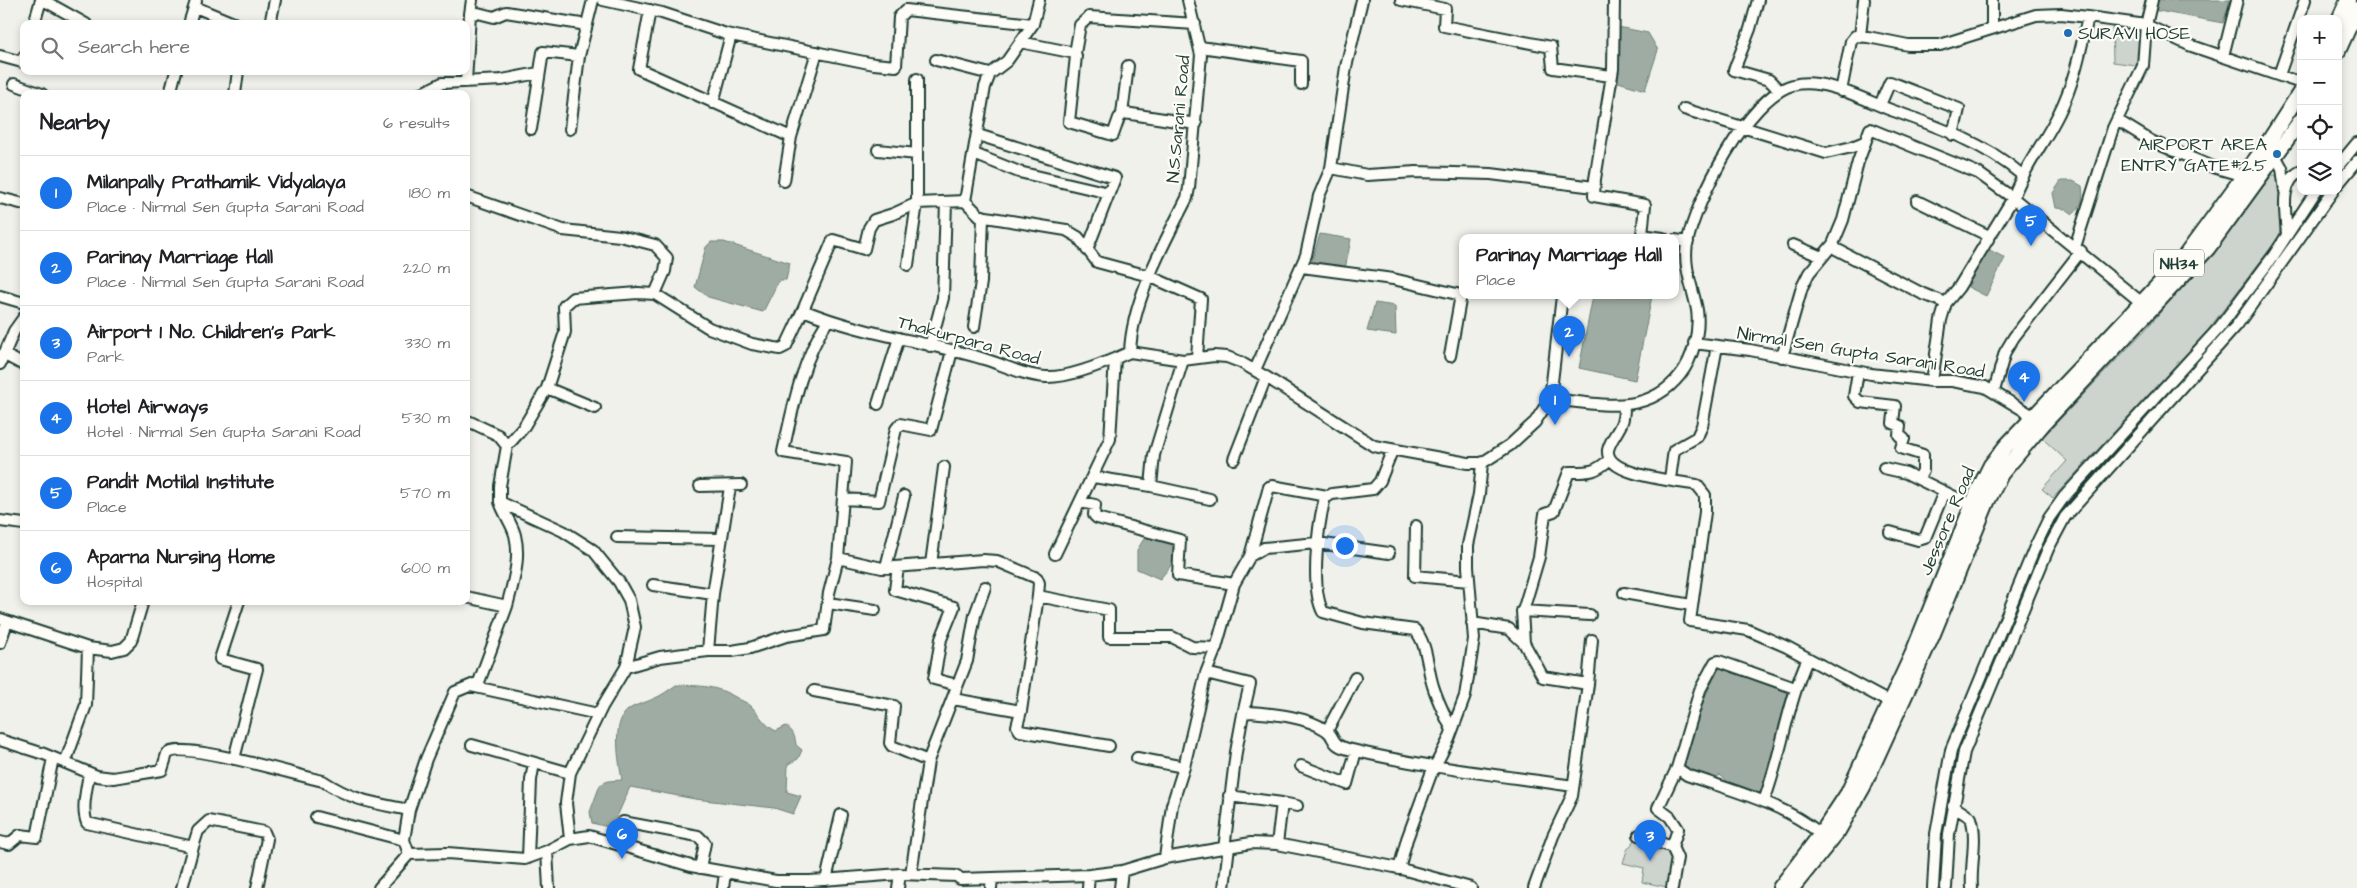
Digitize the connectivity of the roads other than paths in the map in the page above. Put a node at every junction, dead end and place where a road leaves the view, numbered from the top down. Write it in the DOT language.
graph roads {
  1 [pos="42,0"];
  2 [pos="274,0"];
  3 [pos="472,0"];
  4 [pos="593,0"];
  5 [pos="603,0"];
  6 [pos="1039,0"];
  7 [pos="1188,0"];
  8 [pos="1362,0"];
  9 [pos="1401,0"];
  10 [pos="1614,0"];
  11 [pos="1758,0"];
  12 [pos="1864,0"];
  13 [pos="1992,0"];
  14 [pos="2152,0"];
  15 [pos="2237,0"];
  16 [pos="2305,0"];
  17 [pos="2348,0"];
  18 [pos="195,3"];
  19 [pos="2357,9"];
  20 [pos="650,10"];
  21 [pos="470,14"];
  22 [pos="2341,15"];
  23 [pos="2088,17"];
  24 [pos="35,20"];
  25 [pos="79,20"];
  26 [pos="191,20"];
  27 [pos="228,20"];
  28 [pos="271,20"];
  29 [pos="470,20"];
  30 [pos="1032,24"];
  31 [pos="1195,24"];
  32 [pos="587,25"];
  33 [pos="2146,25"];
  34 [pos="1992,29"];
  35 [pos="731,35"];
  36 [pos="1860,36"];
  37 [pos="1020,42"];
  38 [pos="2342,42"];
  39 [pos="1200,47"];
  40 [pos="817,52"];
  41 [pos="1074,53"];
  42 [pos="0,56"];
  43 [pos="579,56"];
  44 [pos="2223,56"];
  45 [pos="936,60"];
  46 [pos="20,61"];
  47 [pos="1128,66"];
  48 [pos="538,73"];
  49 [pos="990,74"];
  50 [pos="176,75"];
  51 [pos="238,75"];
  52 [pos="466,75"];
  53 [pos="1611,76"];
  54 [pos="2279,76"];
  55 [pos="917,79"];
  56 [pos="466,82"];
  57 [pos="2297,83"];
  58 [pos="14,84"];
  59 [pos="1301,84"];
  60 [pos="31,90"];
  61 [pos="174,90"];
  62 [pos="236,90"];
  63 [pos="428,90"];
  64 [pos="1779,90"];
  65 [pos="1841,91"];
  66 [pos="2297,97"];
  67 [pos="713,104"];
  68 [pos="1880,105"];
  69 [pos="1684,110"];
  70 [pos="1122,114"];
  71 [pos="2117,120"];
  72 [pos="1196,124"];
  73 [pos="2297,126"];
  74 [pos="1743,128"];
  75 [pos="531,129"];
  76 [pos="570,129"];
  77 [pos="978,135"];
  78 [pos="1953,135"];
  79 [pos="791,137"];
  80 [pos="1864,142"];
  81 [pos="2357,143"];
  82 [pos="2267,144"];
  83 [pos="878,150"];
  84 [pos="917,154"];
  85 [pos="974,154"];
  86 [pos="2276,155"];
  87 [pos="2342,161"];
  88 [pos="2357,161"];
  89 [pos="1331,168"];
  90 [pos="2297,174"];
  91 [pos="2022,175"];
  92 [pos="2244,176"];
  93 [pos="2342,179"];
  94 [pos="784,181"];
  95 [pos="1594,187"];
  96 [pos="1109,193"];
  97 [pos="2285,194"];
  98 [pos="2313,195"];
  99 [pos="2328,195"];
  100 [pos="470,197"];
  101 [pos="0,198"];
  102 [pos="2013,198"];
  103 [pos="965,200"];
  104 [pos="1917,201"];
  105 [pos="946,202"];
  106 [pos="20,203"];
  107 [pos="917,203"];
  108 [pos="983,216"];
  109 [pos="1641,234"];
  110 [pos="2287,235"];
  111 [pos="1989,236"];
  112 [pos="1679,241"];
  113 [pos="1688,242"];
  114 [pos="1833,244"];
  115 [pos="1793,245"];
  116 [pos="2078,249"];
  117 [pos="1087,250"];
  118 [pos="1822,258"];
  119 [pos="908,265"];
  120 [pos="1302,267"];
  121 [pos="1149,276"];
  122 [pos="655,294"];
  123 [pos="1459,294"];
  124 [pos="0,296"];
  125 [pos="1460,299"];
  126 [pos="1562,299"];
  127 [pos="20,302"];
  128 [pos="1946,303"];
  129 [pos="2142,303"];
  130 [pos="803,310"];
  131 [pos="828,320"];
  132 [pos="20,323"];
  133 [pos="974,327"];
  134 [pos="899,338"];
  135 [pos="1694,343"];
  136 [pos="930,346"];
  137 [pos="1717,346"];
  138 [pos="952,351"];
  139 [pos="1130,352"];
  140 [pos="1450,356"];
  141 [pos="1782,357"];
  142 [pos="1197,358"];
  143 [pos="2,359"];
  144 [pos="1115,359"];
  145 [pos="1183,360"];
  146 [pos="20,364"];
  147 [pos="1254,370"];
  148 [pos="1858,372"];
  149 [pos="1266,377"];
  150 [pos="1932,381"];
  151 [pos="547,388"];
  152 [pos="1994,391"];
  153 [pos="1550,399"];
  154 [pos="878,404"];
  155 [pos="1624,406"];
  156 [pos="594,408"];
  157 [pos="2038,420"];
  158 [pos="470,424"];
  159 [pos="507,446"];
  160 [pos="1392,450"];
  161 [pos="1234,459"];
  162 [pos="1610,459"];
  163 [pos="1482,463"];
  164 [pos="944,468"];
  165 [pos="1884,468"];
  166 [pos="1093,477"];
  167 [pos="1670,479"];
  168 [pos="1918,479"];
  169 [pos="741,485"];
  170 [pos="700,486"];
  171 [pos="1151,486"];
  172 [pos="730,487"];
  173 [pos="1944,492"];
  174 [pos="904,496"];
  175 [pos="1327,496"];
  176 [pos="843,499"];
  177 [pos="1210,499"];
  178 [pos="500,502"];
  179 [pos="1081,502"];
  180 [pos="1971,505"];
  181 [pos="0,520"];
  182 [pos="20,523"];
  183 [pos="1416,526"];
  184 [pos="1890,532"];
  185 [pos="617,537"];
  186 [pos="721,539"];
  187 [pos="1317,543"];
  188 [pos="1389,553"];
  189 [pos="1055,554"];
  190 [pos="1250,556"];
  191 [pos="838,558"];
  192 [pos="931,564"];
  193 [pos="898,567"];
  194 [pos="886,568"];
  195 [pos="1469,581"];
  196 [pos="1234,584"];
  197 [pos="653,585"];
  198 [pos="985,587"];
  199 [pos="1624,593"];
  200 [pos="713,594"];
  201 [pos="1038,596"];
  202 [pos="470,598"];
  203 [pos="828,604"];
  204 [pos="142,605"];
  205 [pos="237,605"];
  206 [pos="1691,605"];
  207 [pos="507,606"];
  208 [pos="875,610"];
  209 [pos="1524,611"];
  210 [pos="1590,616"];
  211 [pos="4,620"];
  212 [pos="1472,623"];
  213 [pos="1592,640"];
  214 [pos="0,643"];
  215 [pos="1524,643"];
  216 [pos="88,648"];
  217 [pos="1216,648"];
  218 [pos="708,651"];
  219 [pos="1808,658"];
  220 [pos="626,668"];
  221 [pos="1206,673"];
  222 [pos="1354,678"];
  223 [pos="1588,684"];
  224 [pos="957,685"];
  225 [pos="471,686"];
  226 [pos="1794,688"];
  227 [pos="814,691"];
  228 [pos="952,699"];
  229 [pos="1890,702"];
  230 [pos="1021,711"];
  231 [pos="598,714"];
  232 [pos="1243,714"];
  233 [pos="1452,730"];
  234 [pos="1327,731"];
  235 [pos="0,740"];
  236 [pos="472,745"];
  237 [pos="1110,746"];
  238 [pos="1356,751"];
  239 [pos="53,758"];
  240 [pos="1137,758"];
  241 [pos="234,759"];
  242 [pos="928,761"];
  243 [pos="65,763"];
  244 [pos="534,763"];
  245 [pos="1436,764"];
  246 [pos="1301,766"];
  247 [pos="1184,767"];
  248 [pos="1677,768"];
  249 [pos="89,773"];
  250 [pos="570,773"];
  251 [pos="1573,786"];
  252 [pos="1229,796"];
  253 [pos="1764,801"];
  254 [pos="1282,803"];
  255 [pos="1297,806"];
  256 [pos="1953,806"];
  257 [pos="409,810"];
  258 [pos="841,815"];
  259 [pos="316,817"];
  260 [pos="623,822"];
  261 [pos="1821,834"];
  262 [pos="1640,835"];
  263 [pos="570,839"];
  264 [pos="404,840"];
  265 [pos="0,842"];
  266 [pos="1277,844"];
  267 [pos="193,847"];
  268 [pos="1226,847"];
  269 [pos="1672,847"];
  270 [pos="547,852"];
  271 [pos="409,854"];
  272 [pos="528,858"];
  273 [pos="1165,858"];
  274 [pos="700,868"];
  275 [pos="1399,869"];
  276 [pos="1122,871"];
  277 [pos="726,872"];
  278 [pos="906,874"];
  279 [pos="1089,875"];
  280 [pos="826,880"];
  281 [pos="992,883"];
  282 [pos="959,884"];
  283 [pos="797,885"];
  284 [pos="182,888"];
  285 [pos="258,888"];
  286 [pos="379,888"];
  287 [pos="549,888"];
  288 [pos="723,888"];
  289 [pos="898,888"];
  290 [pos="1088,888"];
  291 [pos="1120,888"];
  292 [pos="1224,888"];
  293 [pos="1471,888"];
  294 [pos="1534,888"];
  295 [pos="1672,888"];
  296 [pos="1780,888"];
  297 [pos="1792,888"];
  298 [pos="1934,888"];
  299 [pos="1946,888"];
  300 [pos="1972,888"];
  1 -- 24 [label="street"];
  1 -- 25 [label="street"];
  2 -- 28 [label="street"];
  3 -- 21 [label="street"];
  4 -- 32 [label="street"];
  5 -- 20 [label="street"];
  6 -- 30 [label="street"];
  7 -- 31 [label="street, N.S.Sarani Road"];
  8 -- 89 [label="street"];
  9 -- 53 [label="street"];
  10 -- 53 [label="street"];
  11 -- 64 [label="street"];
  12 -- 36 [label="street"];
  13 -- 34 [label="street"];
  14 -- 33 [label="street"];
  15 -- 44 [label="street"];
  16 -- 54 [label="street"];
  17 -- 22 [label="main road"];
  18 -- 26 [label="street"];
  18 -- 27 [label="street"];
  19 -- 38 [label="main road"];
  20 -- 35 [label="street"];
  20 -- 67 [label="street"];
  21 -- 29 [label="street"];
  21 -- 32 [label="street"];
  23 -- 33 [label="street"];
  23 -- 34 [label="street"];
  23 -- 91 [label="street"];
  30 -- 37 [label="street"];
  30 -- 40 [label="street"];
  31 -- 39 [label="street, N.S.Sarani Road"];
  31 -- 41 [label="street"];
  32 -- 43 [label="street"];
  33 -- 44 [label="street"];
  33 -- 71 [label="street"];
  34 -- 36 [label="street"];
  35 -- 40 [label="street"];
  35 -- 67 [label="street"];
  36 -- 65 [label="street"];
  37 -- 41 [label="street"];
  37 -- 49 [label="street"];
  39 -- 59 [label="street"];
  39 -- 72 [label="street, N.S.Sarani Road"];
  40 -- 79 [label="street"];
  41 -- 70 [label="street"];
  42 -- 46 [label="street"];
  43 -- 48 [label="street"];
  43 -- 76 [label="street"];
  44 -- 54 [label="street"];
  45 -- 49 [label="street"];
  47 -- 70 [label="street"];
  48 -- 56 [label="street"];
  48 -- 75 [label="street"];
  49 -- 77 [label="street"];
  50 -- 61 [label="street"];
  51 -- 62 [label="street"];
  52 -- 56 [label="street"];
  53 -- 95 [label="street"];
  54 -- 57 [label="street"];
  55 -- 84 [label="street"];
  56 -- 63 [label="street"];
  58 -- 60 [label="street"];
  64 -- 65 [label="street"];
  64 -- 74 [label="street"];
  65 -- 68 [label="street"];
  66 -- 82 [label="main road, Jessore Road / NH34"];
  67 -- 79 [label="street"];
  68 -- 78 [label="street"];
  68 -- 78 [label="street"];
  69 -- 74 [label="street"];
  70 -- 72 [label="street"];
  71 -- 92 [label="street"];
  71 -- 116 [label="street"];
  72 -- 121 [label="street, N.S.Sarani Road"];
  73 -- 86 [label="main road, Jessore Road"];
  74 -- 80 [label="street"];
  74 -- 113 [label="street"];
  77 -- 85 [label="street"];
  77 -- 96 [label="street"];
  78 -- 91 [label="street"];
  79 -- 94 [label="street"];
  80 -- 102 [label="street"];
  80 -- 114 [label="street"];
  81 -- 87 [label="street"];
  82 -- 86 [label="street"];
  82 -- 92 [label="main road, Jessore Road / NH34"];
  83 -- 84 [label="street"];
  84 -- 107 [label="street"];
  85 -- 96 [label="street"];
  85 -- 103 [label="street"];
  86 -- 97 [label="street"];
  86 -- 157 [label="main road, Jessore Road"];
  88 -- 93 [label="street"];
  89 -- 95 [label="street"];
  89 -- 120 [label="street"];
  90 -- 97 [label="street"];
  91 -- 102 [label="street"];
  92 -- 129 [label="main road, Jessore Road / NH34"];
  95 -- 109 [label="street"];
  96 -- 117 [label="street"];
  97 -- 110 [label="street"];
  98 -- 110 [label="street"];
  99 -- 256 [label="street"];
  100 -- 122 [label="street"];
  101 -- 106 [label="street"];
  102 -- 111 [label="street"];
  102 -- 116 [label="street"];
  103 -- 105 [label="street"];
  103 -- 108 [label="street"];
  104 -- 111 [label="street"];
  105 -- 107 [label="street"];
  105 -- 136 [label="street"];
  107 -- 119 [label="street"];
  107 -- 130 [label="street"];
  108 -- 117 [label="street"];
  108 -- 133 [label="street"];
  110 -- 298 [label="street"];
  111 -- 128 [label="street"];
  112 -- 113 [label="street"];
  113 -- 135 [label="street"];
  114 -- 118 [label="street"];
  114 -- 128 [label="street"];
  115 -- 118 [label="street"];
  116 -- 129 [label="street"];
  116 -- 152 [label="street"];
  117 -- 121 [label="street"];
  118 -- 141 [label="street"];
  120 -- 123 [label="street"];
  120 -- 147 [label="street"];
  121 -- 139 [label="street, N.S.Sarani Road"];
  121 -- 142 [label="street"];
  122 -- 130 [label="street"];
  122 -- 151 [label="street"];
  124 -- 127 [label="street"];
  125 -- 140 [label="street"];
  126 -- 153 [label="street"];
  128 -- 150 [label="street"];
  129 -- 157 [label="main road, Jessore Road / NH34"];
  130 -- 131 [label="street, Thakurpara Road"];
  131 -- 134 [label="street, Thakurpara Road"];
  131 -- 176 [label="street"];
  132 -- 143 [label="street"];
  134 -- 136 [label="street, Thakurpara Road"];
  134 -- 154 [label="street"];
  135 -- 137 [label="street, Nirmal Sen Gupta Sarani Road"];
  135 -- 155 [label="street"];
  136 -- 138 [label="street, Thakurpara Road"];
  137 -- 141 [label="street, Nirmal Sen Gupta Sarani Road"];
  137 -- 167 [label="street"];
  138 -- 144 [label="street, Thakurpara Road"];
  138 -- 176 [label="street"];
  139 -- 144 [label="street, Thakurpara Road"];
  139 -- 145 [label="street"];
  141 -- 148 [label="street, Nirmal Sen Gupta Sarani Road"];
  142 -- 145 [label="street"];
  142 -- 147 [label="street"];
  143 -- 146 [label="street"];
  144 -- 166 [label="street"];
  145 -- 171 [label="street"];
  147 -- 149 [label="street"];
  148 -- 150 [label="street, Nirmal Sen Gupta Sarani Road"];
  148 -- 168 [label="street"];
  149 -- 160 [label="street"];
  149 -- 161 [label="street"];
  150 -- 152 [label="street, Nirmal Sen Gupta Sarani Road"];
  151 -- 156 [label="street"];
  151 -- 159 [label="street"];
  152 -- 157 [label="street, Nirmal Sen Gupta Sarani Road"];
  153 -- 155 [label="street"];
  153 -- 163 [label="street"];
  155 -- 162 [label="street"];
  157 -- 180 [label="main road, Jessore Road"];
  157 -- 297 [label="main road, Jessore Road"];
  158 -- 159 [label="street"];
  159 -- 178 [label="street"];
  160 -- 163 [label="street"];
  160 -- 175 [label="street"];
  162 -- 167 [label="street"];
  162 -- 209 [label="street"];
  163 -- 195 [label="street"];
  164 -- 192 [label="street"];
  165 -- 168 [label="street"];
  166 -- 171 [label="street"];
  166 -- 179 [label="street"];
  167 -- 206 [label="street"];
  168 -- 173 [label="street"];
  169 -- 172 [label="street"];
  170 -- 172 [label="street"];
  171 -- 177 [label="street"];
  172 -- 186 [label="street"];
  173 -- 180 [label="street"];
  173 -- 184 [label="street"];
  174 -- 194 [label="street"];
  175 -- 187 [label="street"];
  175 -- 190 [label="street"];
  176 -- 191 [label="street"];
  178 -- 207 [label="street"];
  178 -- 220 [label="street"];
  179 -- 189 [label="street"];
  179 -- 196 [label="street"];
  180 -- 229 [label="main road, Jessore Road"];
  181 -- 182 [label="street"];
  183 -- 195 [label="street"];
  185 -- 186 [label="street"];
  186 -- 200 [label="street"];
  187 -- 188 [label="street"];
  187 -- 190 [label="street"];
  187 -- 233 [label="street"];
  190 -- 196 [label="street"];
  191 -- 194 [label="street"];
  191 -- 203 [label="street"];
  192 -- 193 [label="street"];
  192 -- 201 [label="street"];
  193 -- 194 [label="street"];
  193 -- 224 [label="street"];
  195 -- 212 [label="street"];
  196 -- 217 [label="street"];
  197 -- 200 [label="street"];
  198 -- 224 [label="street"];
  199 -- 206 [label="street"];
  200 -- 218 [label="street"];
  201 -- 217 [label="street"];
  201 -- 230 [label="street"];
  202 -- 207 [label="street"];
  203 -- 208 [label="street"];
  203 -- 218 [label="street"];
  204 -- 216 [label="street"];
  205 -- 241 [label="street"];
  206 -- 219 [label="street"];
  207 -- 225 [label="street"];
  209 -- 210 [label="street"];
  209 -- 215 [label="street"];
  211 -- 214 [label="street"];
  211 -- 216 [label="street"];
  212 -- 215 [label="street"];
  212 -- 233 [label="street"];
  213 -- 223 [label="street"];
  215 -- 223 [label="street"];
  216 -- 243 [label="street"];
  217 -- 221 [label="street"];
  218 -- 220 [label="street"];
  219 -- 226 [label="street"];
  219 -- 229 [label="street"];
  220 -- 231 [label="street"];
  221 -- 232 [label="street"];
  221 -- 247 [label="street"];
  222 -- 234 [label="street"];
  223 -- 251 [label="street"];
  224 -- 228 [label="street"];
  225 -- 231 [label="street"];
  225 -- 257 [label="street"];
  226 -- 248 [label="street"];
  226 -- 253 [label="street"];
  227 -- 242 [label="street"];
  228 -- 230 [label="street"];
  228 -- 242 [label="street"];
  229 -- 261 [label="main road, Jessore Road"];
  230 -- 237 [label="street"];
  231 -- 250 [label="street"];
  232 -- 234 [label="street"];
  232 -- 252 [label="street"];
  233 -- 245 [label="street"];
  234 -- 238 [label="street"];
  235 -- 239 [label="street"];
  236 -- 244 [label="street"];
  238 -- 245 [label="street"];
  238 -- 246 [label="street"];
  239 -- 243 [label="street"];
  239 -- 265 [label="street"];
  240 -- 247 [label="street"];
  241 -- 249 [label="street"];
  241 -- 257 [label="street"];
  242 -- 278 [label="street"];
  243 -- 249 [label="street"];
  244 -- 250 [label="street"];
  244 -- 272 [label="street"];
  245 -- 251 [label="street"];
  245 -- 275 [label="street"];
  247 -- 273 [label="street"];
  248 -- 253 [label="street"];
  248 -- 269 [label="street"];
  249 -- 267 [label="street"];
  250 -- 263 [label="street"];
  251 -- 294 [label="street"];
  252 -- 254 [label="street"];
  252 -- 268 [label="street"];
  253 -- 261 [label="street"];
  254 -- 255 [label="street"];
  254 -- 266 [label="street"];
  256 -- 299 [label="street"];
  256 -- 300 [label="street"];
  257 -- 264 [label="street"];
  258 -- 280 [label="street"];
  259 -- 264 [label="street"];
  260 -- 274 [label="street"];
  261 -- 296 [label="main road, Jessore Road"];
  262 -- 269 [label="street"];
  263 -- 270 [label="street"];
  263 -- 274 [label="street"];
  264 -- 271 [label="street"];
  266 -- 268 [label="street"];
  266 -- 275 [label="street"];
  267 -- 284 [label="street"];
  267 -- 285 [label="street"];
  268 -- 273 [label="street"];
  268 -- 292 [label="street"];
  269 -- 295 [label="street"];
  270 -- 272 [label="street"];
  270 -- 287 [label="street"];
  271 -- 272 [label="street"];
  271 -- 286 [label="street"];
  273 -- 276 [label="street"];
  274 -- 277 [label="street"];
  275 -- 293 [label="street"];
  276 -- 279 [label="street"];
  276 -- 291 [label="street"];
  277 -- 283 [label="street"];
  277 -- 288 [label="street"];
  278 -- 280 [label="street"];
  278 -- 282 [label="street"];
  278 -- 289 [label="street"];
  279 -- 281 [label="street"];
  279 -- 290 [label="street"];
  280 -- 283 [label="street"];
  281 -- 282 [label="street"];
}
